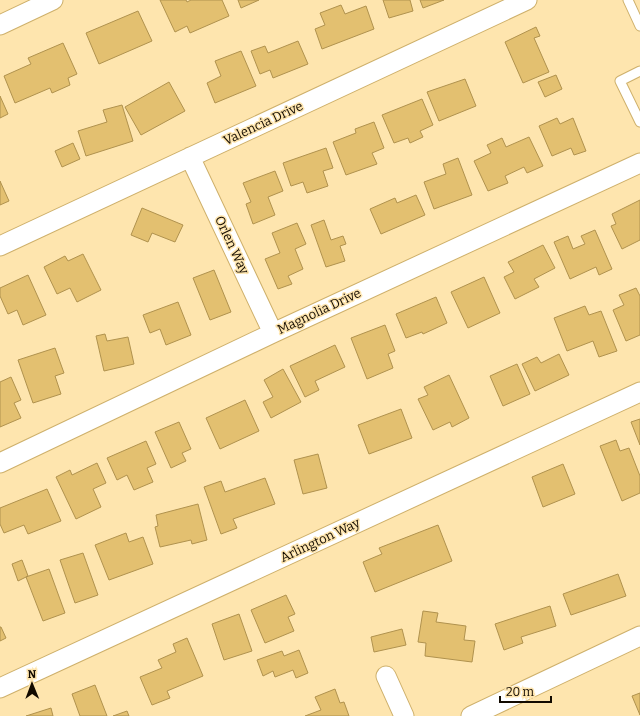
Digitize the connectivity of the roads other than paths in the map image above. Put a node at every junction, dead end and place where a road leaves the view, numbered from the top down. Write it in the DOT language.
graph roads {
  1 [pos="53,0"];
  2 [pos="527,0"];
  3 [pos="628,0"];
  4 [pos="0,25"];
  5 [pos="640,26"];
  6 [pos="640,71"];
  7 [pos="640,122"];
  8 [pos="190,157"];
  9 [pos="640,163"];
  10 [pos="0,246"];
  11 [pos="273,333"];
  12 [pos="640,392"];
  13 [pos="0,463"];
  14 [pos="640,636"];
  15 [pos="386,676"];
  16 [pos="0,688"];
  17 [pos="404,716"];
  18 [pos="471,716"];
  1 -- 4 [label="street"];
  2 -- 8 [label="street, Valencia Drive"];
  3 -- 5 [label="lane"];
  6 -- 7 [label="lane"];
  8 -- 10 [label="street, Valencia Drive"];
  8 -- 11 [label="street, Orlen Way"];
  9 -- 11 [label="street, Magnolia Drive"];
  11 -- 13 [label="street, Magnolia Drive"];
  12 -- 16 [label="street, Arlington Way"];
  14 -- 18 [label="street"];
  15 -- 17 [label="street"];
}
